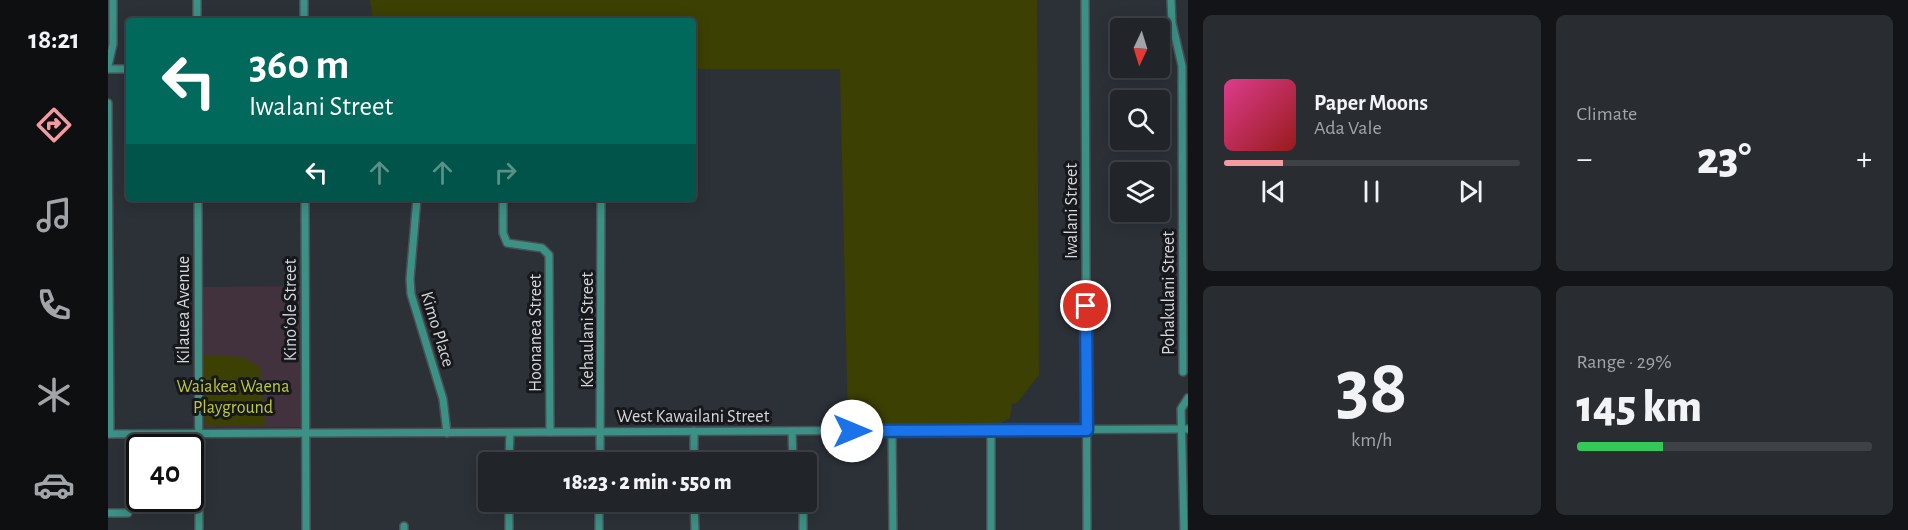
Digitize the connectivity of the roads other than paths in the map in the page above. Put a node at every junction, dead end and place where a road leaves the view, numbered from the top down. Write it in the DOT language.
graph roads {
  1 [pos="113,0"];
  2 [pos="197,0"];
  3 [pos="304,0"];
  4 [pos="1085,0"];
  5 [pos="1171,0"];
  6 [pos="197,18"];
  7 [pos="304,18"];
  8 [pos="108,68"];
  9 [pos="126,69"];
  10 [pos="108,103"];
  11 [pos="198,201"];
  12 [pos="305,201"];
  13 [pos="417,201"];
  14 [pos="503,201"];
  15 [pos="602,201"];
  16 [pos="1186,337"];
  17 [pos="1183,372"];
  18 [pos="1188,398"];
  19 [pos="1186,429"];
  20 [pos="991,430"];
  21 [pos="1087,430"];
  22 [pos="602,431"];
  23 [pos="694,431"];
  24 [pos="792,431"];
  25 [pos="892,431"];
  26 [pos="550,432"];
  27 [pos="198,433"];
  28 [pos="305,433"];
  29 [pos="447,433"];
  30 [pos="510,433"];
  31 [pos="109,434"];
  32 [pos="509,452"];
  33 [pos="601,452"];
  34 [pos="694,452"];
  35 [pos="793,452"];
  36 [pos="509,512"];
  37 [pos="599,512"];
  38 [pos="694,512"];
  39 [pos="803,512"];
  40 [pos="108,513"];
  41 [pos="128,513"];
  42 [pos="199,530"];
  43 [pos="306,530"];
  44 [pos="509,530"];
  45 [pos="599,530"];
  46 [pos="695,530"];
  47 [pos="803,530"];
  48 [pos="893,530"];
  49 [pos="991,530"];
  50 [pos="1087,530"];
  51 [pos="1184,530"];
  1 -- 8 [label="street"];
  2 -- 6 [label="street"];
  3 -- 7 [label="street"];
  4 -- 21 [label="street, Iwalani Street"];
  5 -- 16 [label="street, Pohakulani Street"];
  8 -- 9 [label="street"];
  10 -- 31 [label="street"];
  11 -- 27 [label="street, Kilauea Avenue"];
  12 -- 28 [label="street, Kinoʻole Street"];
  13 -- 29 [label="street, Kimo Place"];
  14 -- 26 [label="street, Hoonanea Street"];
  15 -- 22 [label="street, Kehaulani Street"];
  16 -- 17 [label="street, Pohakulani Street"];
  18 -- 19 [label="street"];
  19 -- 21 [label="street, West Kawailani Street"];
  19 -- 51 [label="street"];
  20 -- 21 [label="street, West Kawailani Street"];
  20 -- 25 [label="street, West Kawailani Street"];
  20 -- 49 [label="street"];
  21 -- 50 [label="street, Iwalani Street"];
  22 -- 23 [label="street, West Kawailani Street"];
  22 -- 26 [label="street, West Kawailani Street"];
  22 -- 33 [label="street, Kehaulani Street"];
  23 -- 24 [label="street, West Kawailani Street"];
  23 -- 34 [label="street"];
  24 -- 25 [label="street, West Kawailani Street"];
  24 -- 35 [label="street"];
  25 -- 48 [label="street"];
  26 -- 30 [label="street, West Kawailani Street"];
  27 -- 28 [label="street, West Kawailani Street"];
  27 -- 31 [label="street, West Kawailani Street"];
  27 -- 42 [label="street, Kilauea Avenue"];
  28 -- 29 [label="street, West Kawailani Street"];
  28 -- 43 [label="street, Kinoʻole Street"];
  29 -- 30 [label="street, West Kawailani Street"];
  30 -- 32 [label="street"];
  36 -- 44 [label="street"];
  37 -- 45 [label="street"];
  38 -- 46 [label="street"];
  39 -- 47 [label="street"];
  40 -- 41 [label="street"];
}
